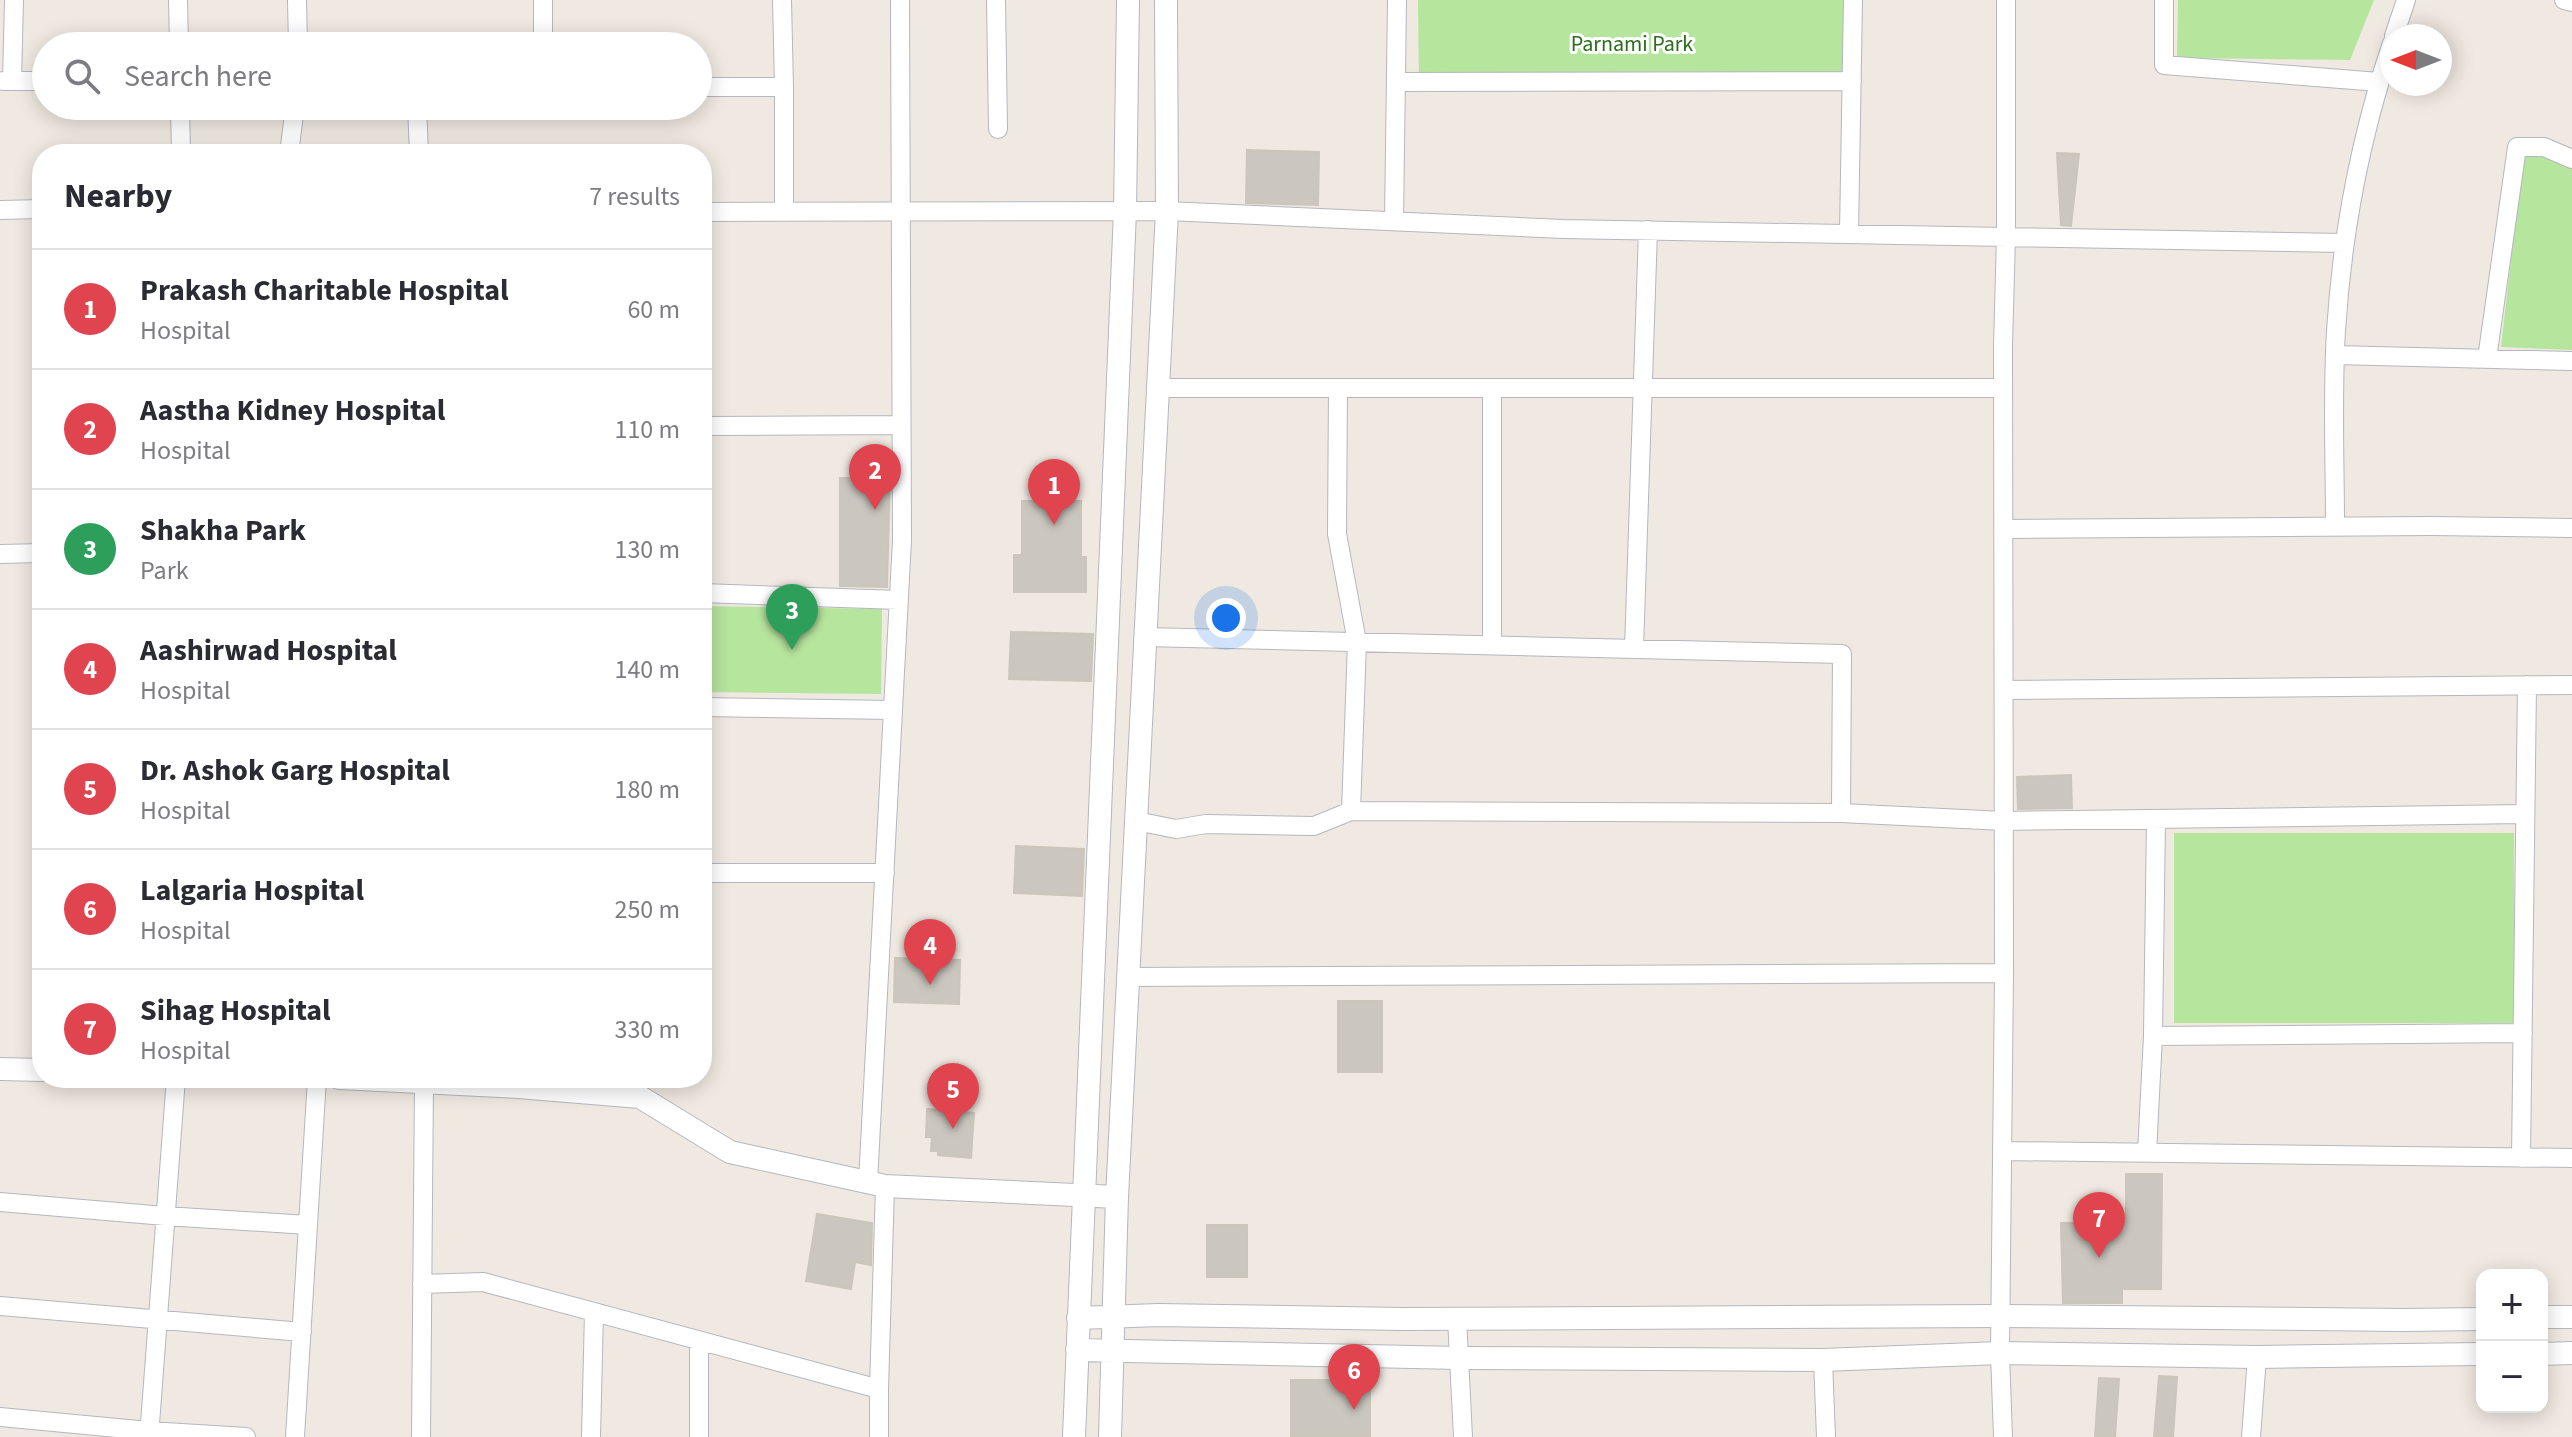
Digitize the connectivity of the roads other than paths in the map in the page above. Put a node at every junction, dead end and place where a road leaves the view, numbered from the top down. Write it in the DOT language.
graph roads {
  1 [pos="14,0"];
  2 [pos="178,0"];
  3 [pos="297,0"];
  4 [pos="543,0"];
  5 [pos="782,0"];
  6 [pos="900,0"];
  7 [pos="996,0"];
  8 [pos="1128,0"];
  9 [pos="1166,0"];
  10 [pos="1397,0"];
  11 [pos="1853,0"];
  12 [pos="2006,0"];
  13 [pos="2164,0"];
  14 [pos="2406,0"];
  15 [pos="2564,0"];
  16 [pos="2572,2"];
  17 [pos="2398,24"];
  18 [pos="179,32"];
  19 [pos="298,32"];
  20 [pos="543,32"];
  21 [pos="2380,79"];
  22 [pos="6,81"];
  23 [pos="32,81"];
  24 [pos="1852,81"];
  25 [pos="1396,82"];
  26 [pos="2379,82"];
  27 [pos="712,87"];
  28 [pos="784,87"];
  29 [pos="180,120"];
  30 [pos="295,120"];
  31 [pos="418,120"];
  32 [pos="998,129"];
  33 [pos="181,144"];
  34 [pos="291,144"];
  35 [pos="419,144"];
  36 [pos="2572,159"];
  37 [pos="32,209"];
  38 [pos="0,210"];
  39 [pos="1125,211"];
  40 [pos="1167,211"];
  41 [pos="712,212"];
  42 [pos="784,212"];
  43 [pos="901,212"];
  44 [pos="1394,221"];
  45 [pos="1648,230"];
  46 [pos="1849,233"];
  47 [pos="2006,236"];
  48 [pos="2344,243"];
  49 [pos="2336,355"];
  50 [pos="2487,359"];
  51 [pos="2572,361"];
  52 [pos="1158,388"];
  53 [pos="1338,388"];
  54 [pos="2003,388"];
  55 [pos="1492,389"];
  56 [pos="1642,389"];
  57 [pos="901,425"];
  58 [pos="712,426"];
  59 [pos="2335,527"];
  60 [pos="2572,528"];
  61 [pos="2004,529"];
  62 [pos="32,553"];
  63 [pos="0,554"];
  64 [pos="712,593"];
  65 [pos="899,600"];
  66 [pos="1145,637"];
  67 [pos="1357,642"];
  68 [pos="1492,645"];
  69 [pos="1634,649"];
  70 [pos="2527,685"];
  71 [pos="2572,685"];
  72 [pos="2004,690"];
  73 [pos="712,707"];
  74 [pos="893,710"];
  75 [pos="1351,811"];
  76 [pos="1841,813"];
  77 [pos="2525,814"];
  78 [pos="2156,819"];
  79 [pos="1136,821"];
  80 [pos="2004,821"];
  81 [pos="712,873"];
  82 [pos="885,873"];
  83 [pos="2004,973"];
  84 [pos="1128,977"];
  85 [pos="2523,1033"];
  86 [pos="2153,1036"];
  87 [pos="0,1069"];
  88 [pos="32,1070"];
  89 [pos="175,1088"];
  90 [pos="316,1088"];
  91 [pos="424,1088"];
  92 [pos="584,1088"];
  93 [pos="2002,1151"];
  94 [pos="2147,1153"];
  95 [pos="2521,1158"];
  96 [pos="2572,1158"];
  97 [pos="876,1184"];
  98 [pos="1082,1195"];
  99 [pos="1117,1197"];
  100 [pos="0,1202"];
  101 [pos="165,1216"];
  102 [pos="308,1225"];
  103 [pos="422,1284"];
  104 [pos="0,1306"];
  105 [pos="594,1312"];
  106 [pos="1113,1316"];
  107 [pos="2001,1316"];
  108 [pos="2548,1317"];
  109 [pos="2572,1317"];
  110 [pos="1078,1318"];
  111 [pos="1457,1318"];
  112 [pos="2476,1319"];
  113 [pos="157,1321"];
  114 [pos="302,1332"];
  115 [pos="699,1341"];
  116 [pos="1077,1350"];
  117 [pos="1112,1350"];
  118 [pos="2000,1353"];
  119 [pos="2572,1353"];
  120 [pos="2476,1354"];
  121 [pos="2548,1354"];
  122 [pos="2257,1357"];
  123 [pos="1460,1358"];
  124 [pos="1823,1360"];
  125 [pos="879,1389"];
  126 [pos="0,1417"];
  127 [pos="149,1434"];
  128 [pos="246,1437"];
  129 [pos="295,1437"];
  130 [pos="421,1437"];
  131 [pos="591,1437"];
  132 [pos="699,1437"];
  133 [pos="879,1437"];
  134 [pos="1074,1437"];
  135 [pos="1110,1437"];
  136 [pos="1463,1437"];
  137 [pos="1826,1437"];
  138 [pos="2003,1437"];
  139 [pos="2251,1437"];
  1 -- 22 [label="street"];
  2 -- 18 [label="street"];
  3 -- 19 [label="street"];
  4 -- 20 [label="street"];
  5 -- 28 [label="street"];
  6 -- 43 [label="street"];
  7 -- 32 [label="street"];
  8 -- 39 [label="street"];
  9 -- 40 [label="street"];
  10 -- 25 [label="street"];
  11 -- 24 [label="street"];
  12 -- 47 [label="street"];
  13 -- 26 [label="street"];
  14 -- 17 [label="street"];
  15 -- 16 [label="street"];
  21 -- 26 [label="street"];
  22 -- 23 [label="street"];
  24 -- 25 [label="street"];
  24 -- 46 [label="street"];
  25 -- 44 [label="street"];
  26 -- 48 [label="street"];
  27 -- 28 [label="street"];
  28 -- 42 [label="street"];
  29 -- 33 [label="street"];
  30 -- 34 [label="street"];
  31 -- 35 [label="street"];
  36 -- 50 [label="street"];
  37 -- 38 [label="street"];
  39 -- 40 [label="street"];
  39 -- 43 [label="street"];
  39 -- 98 [label="street"];
  40 -- 44 [label="street"];
  40 -- 52 [label="street"];
  41 -- 42 [label="street"];
  42 -- 43 [label="street"];
  43 -- 57 [label="street"];
  44 -- 45 [label="street"];
  45 -- 46 [label="street"];
  45 -- 56 [label="street"];
  46 -- 47 [label="street"];
  47 -- 48 [label="street"];
  47 -- 54 [label="street"];
  48 -- 49 [label="street"];
  49 -- 50 [label="street"];
  49 -- 59 [label="street"];
  50 -- 51 [label="street"];
  52 -- 53 [label="street"];
  52 -- 66 [label="street"];
  53 -- 55 [label="street"];
  53 -- 67 [label="street"];
  54 -- 56 [label="street"];
  54 -- 61 [label="street"];
  55 -- 56 [label="street"];
  55 -- 68 [label="street"];
  56 -- 69 [label="street"];
  57 -- 58 [label="street"];
  57 -- 65 [label="street"];
  59 -- 60 [label="street"];
  59 -- 61 [label="street"];
  61 -- 72 [label="street"];
  62 -- 63 [label="street"];
  64 -- 65 [label="street"];
  65 -- 74 [label="street"];
  66 -- 67 [label="street"];
  66 -- 79 [label="street"];
  67 -- 68 [label="street"];
  67 -- 75 [label="street"];
  68 -- 69 [label="street"];
  69 -- 76 [label="street"];
  70 -- 71 [label="street"];
  70 -- 72 [label="street"];
  70 -- 77 [label="street"];
  72 -- 80 [label="street"];
  73 -- 74 [label="street"];
  74 -- 82 [label="street"];
  75 -- 76 [label="street"];
  75 -- 79 [label="street"];
  76 -- 80 [label="street"];
  77 -- 78 [label="street"];
  77 -- 85 [label="street"];
  78 -- 80 [label="street"];
  78 -- 86 [label="street"];
  79 -- 84 [label="street"];
  80 -- 83 [label="street"];
  81 -- 82 [label="street"];
  82 -- 97 [label="street"];
  83 -- 84 [label="street"];
  83 -- 93 [label="street"];
  84 -- 99 [label="street"];
  85 -- 86 [label="street"];
  85 -- 95 [label="street"];
  86 -- 94 [label="street"];
  87 -- 88 [label="street"];
  89 -- 101 [label="street"];
  90 -- 102 [label="street"];
  91 -- 103 [label="street"];
  92 -- 97 [label="street"];
  93 -- 94 [label="street"];
  93 -- 107 [label="street"];
  94 -- 95 [label="street"];
  95 -- 96 [label="street"];
  97 -- 98 [label="street"];
  97 -- 125 [label="street"];
  98 -- 99 [label="street"];
  98 -- 110 [label="street"];
  99 -- 106 [label="street"];
  100 -- 101 [label="street"];
  101 -- 102 [label="street"];
  101 -- 113 [label="street"];
  102 -- 114 [label="street"];
  103 -- 105 [label="street"];
  103 -- 130 [label="street"];
  104 -- 113 [label="street"];
  105 -- 115 [label="street"];
  105 -- 131 [label="street"];
  106 -- 110 [label="street"];
  106 -- 111 [label="street"];
  106 -- 117 [label="street"];
  107 -- 111 [label="street"];
  107 -- 112 [label="street"];
  107 -- 118 [label="street"];
  108 -- 109 [label="street"];
  110 -- 116 [label="street"];
  111 -- 123 [label="street"];
  113 -- 114 [label="street"];
  113 -- 127 [label="street"];
  114 -- 129 [label="street"];
  115 -- 125 [label="street"];
  115 -- 132 [label="street"];
  116 -- 117 [label="street"];
  116 -- 134 [label="street"];
  117 -- 123 [label="street"];
  117 -- 135 [label="street"];
  118 -- 122 [label="street"];
  118 -- 124 [label="street"];
  118 -- 138 [label="street"];
  119 -- 121 [label="street"];
  120 -- 122 [label="street"];
  122 -- 139 [label="street"];
  123 -- 124 [label="street"];
  123 -- 136 [label="street"];
  124 -- 137 [label="street"];
  125 -- 133 [label="street"];
  126 -- 127 [label="street"];
  127 -- 128 [label="street"];
}
